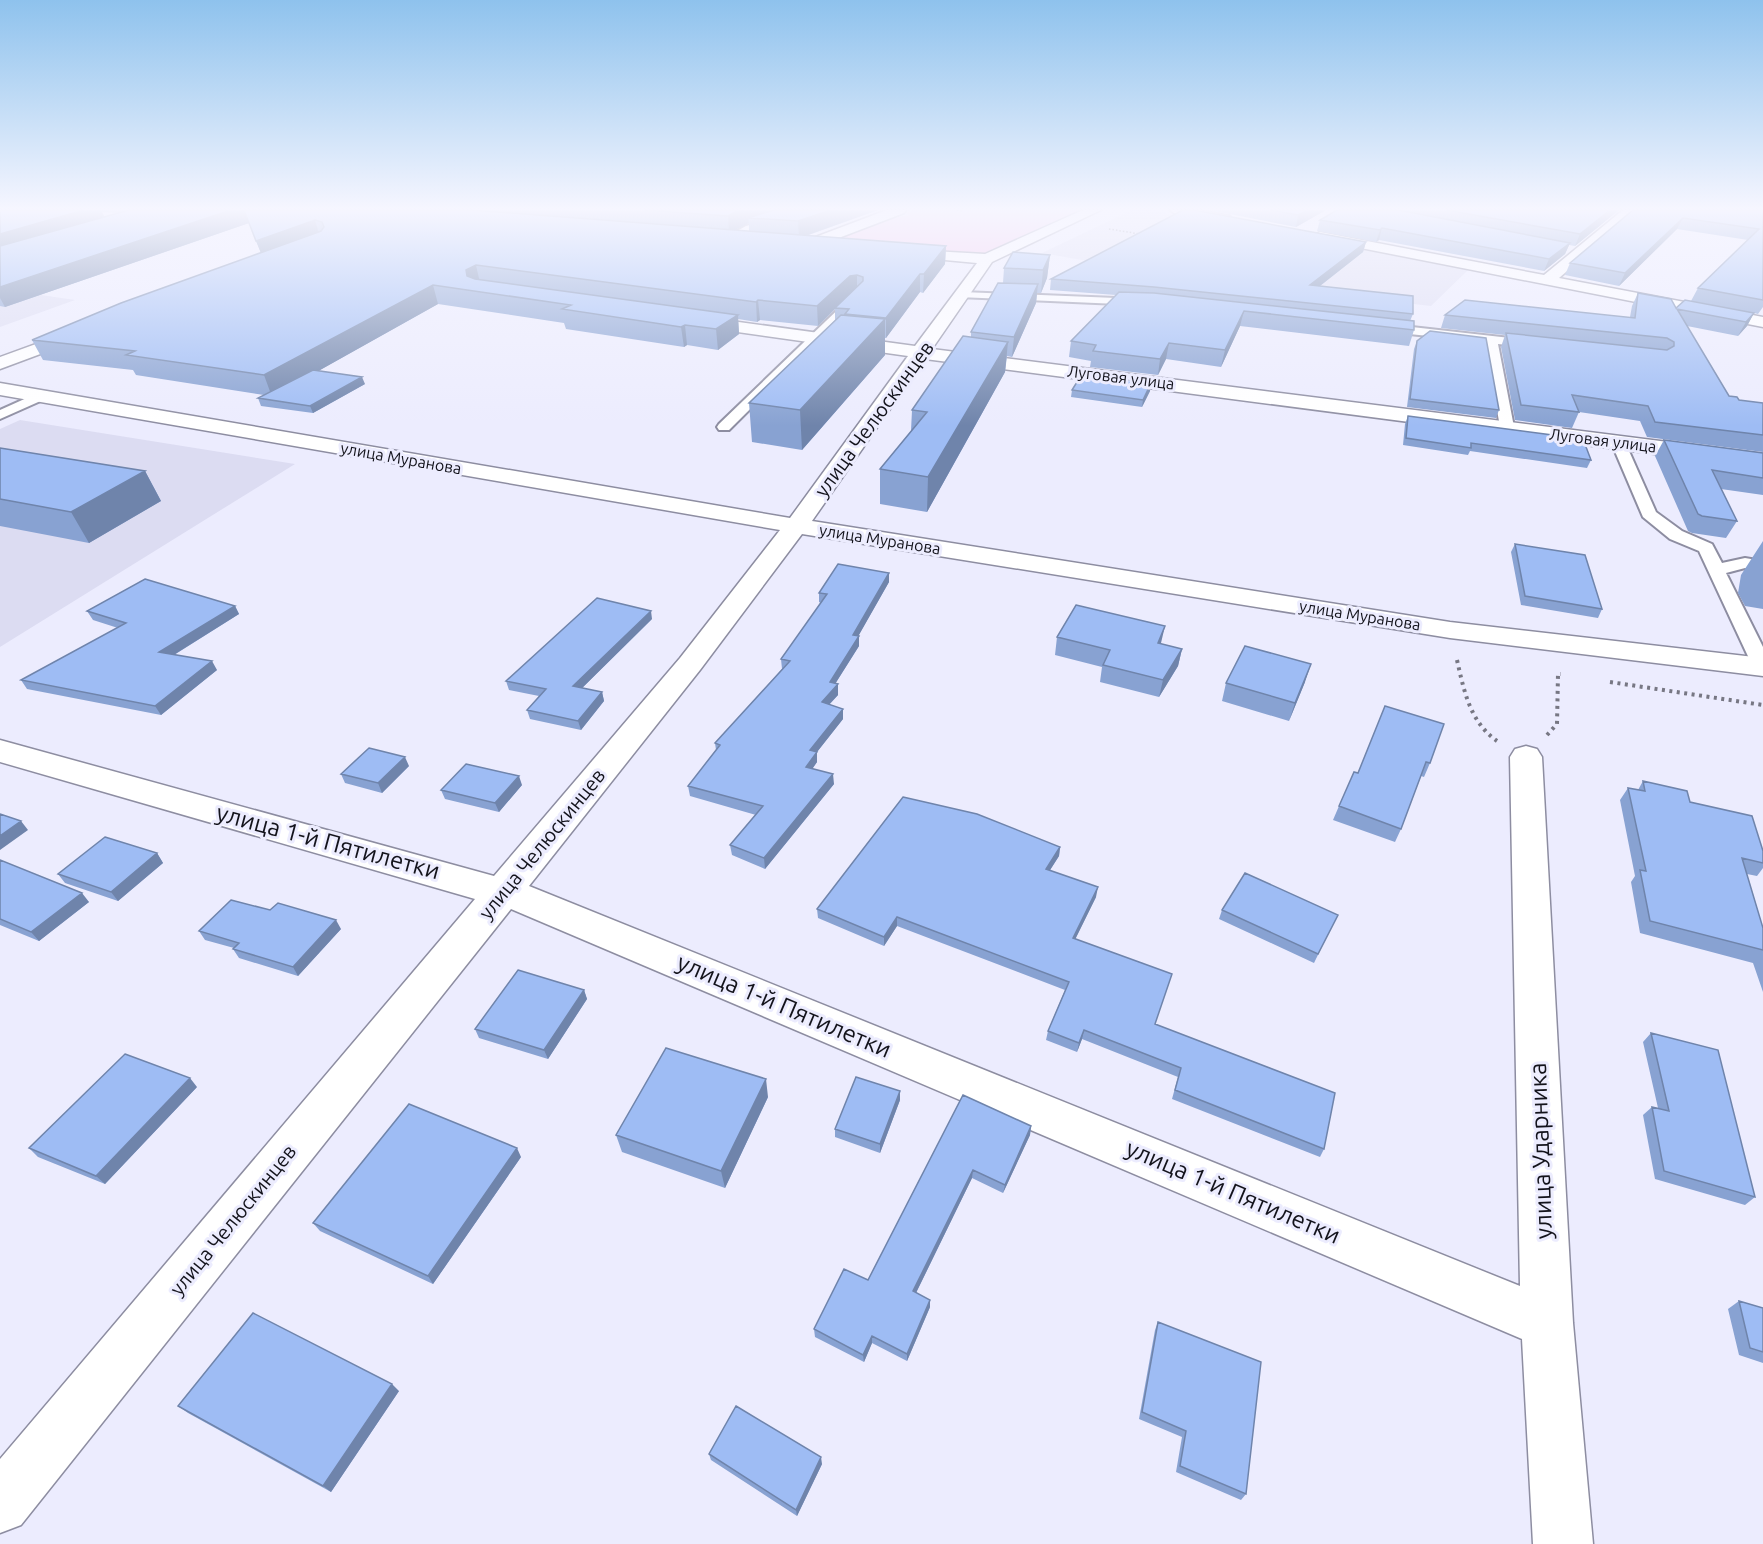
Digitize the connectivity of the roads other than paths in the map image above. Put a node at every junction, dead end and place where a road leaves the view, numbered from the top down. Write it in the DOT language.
graph roads {
  1 [pos="971,282"];
  2 [pos="1558,282"];
  3 [pos="962,294"];
  4 [pos="856,298"];
  5 [pos="1152,303"];
  6 [pos="677,318"];
  7 [pos="1763,322"];
  8 [pos="99,326"];
  9 [pos="1374,327"];
  10 [pos="816,338"];
  11 [pos="1491,340"];
  12 [pos="1547,346"];
  13 [pos="923,351"];
  14 [pos="0,363"];
  15 [pos="0,389"];
  16 [pos="40,396"];
  17 [pos="0,415"];
  18 [pos="724,427"];
  19 [pos="1507,427"];
  20 [pos="1618,442"];
  21 [pos="1763,461"];
  22 [pos="796,526"];
  23 [pos="1763,566"];
  24 [pos="1716,570"];
  25 [pos="1763,667"];
  26 [pos="0,752"];
  27 [pos="1526,757"];
  28 [pos="503,891"];
  29 [pos="1547,1323"];
  30 [pos="0,1504"];
  31 [pos="1563,1544"];
  1 -- 3 [label="street, улица Челюскинцев"];
  2 -- 7 [label="street"];
  3 -- 5 [label="lane"];
  3 -- 13 [label="street, улица Челюскинцев"];
  4 -- 10 [label="lane"];
  6 -- 10 [label="street, Луговая улица"];
  8 -- 14 [label="street"];
  9 -- 11 [label="lane"];
  10 -- 13 [label="street, Луговая улица"];
  10 -- 18 [label="lane"];
  11 -- 12 [label="lane"];
  11 -- 19 [label="lane"];
  13 -- 19 [label="street, Луговая улица"];
  13 -- 22 [label="street, улица Челюскинцев"];
  15 -- 16 [label="street, улица Муранова"];
  16 -- 17 [label="lane"];
  16 -- 22 [label="street, улица Муранова"];
  19 -- 20 [label="street, Луговая улица"];
  20 -- 21 [label="street, Луговая улица"];
  20 -- 24 [label="lane"];
  22 -- 25 [label="street, улица Муранова"];
  22 -- 28 [label="street, улица Челюскинцев"];
  23 -- 24 [label="lane"];
  24 -- 25 [label="lane"];
  26 -- 28 [label="street, улица 1-й Пятилетки"];
  27 -- 29 [label="street, улица Ударника"];
  28 -- 29 [label="street, улица 1-й Пятилетки"];
  28 -- 30 [label="street, улица Челюскинцев"];
  29 -- 31 [label="street, улица Ударника"];
}
